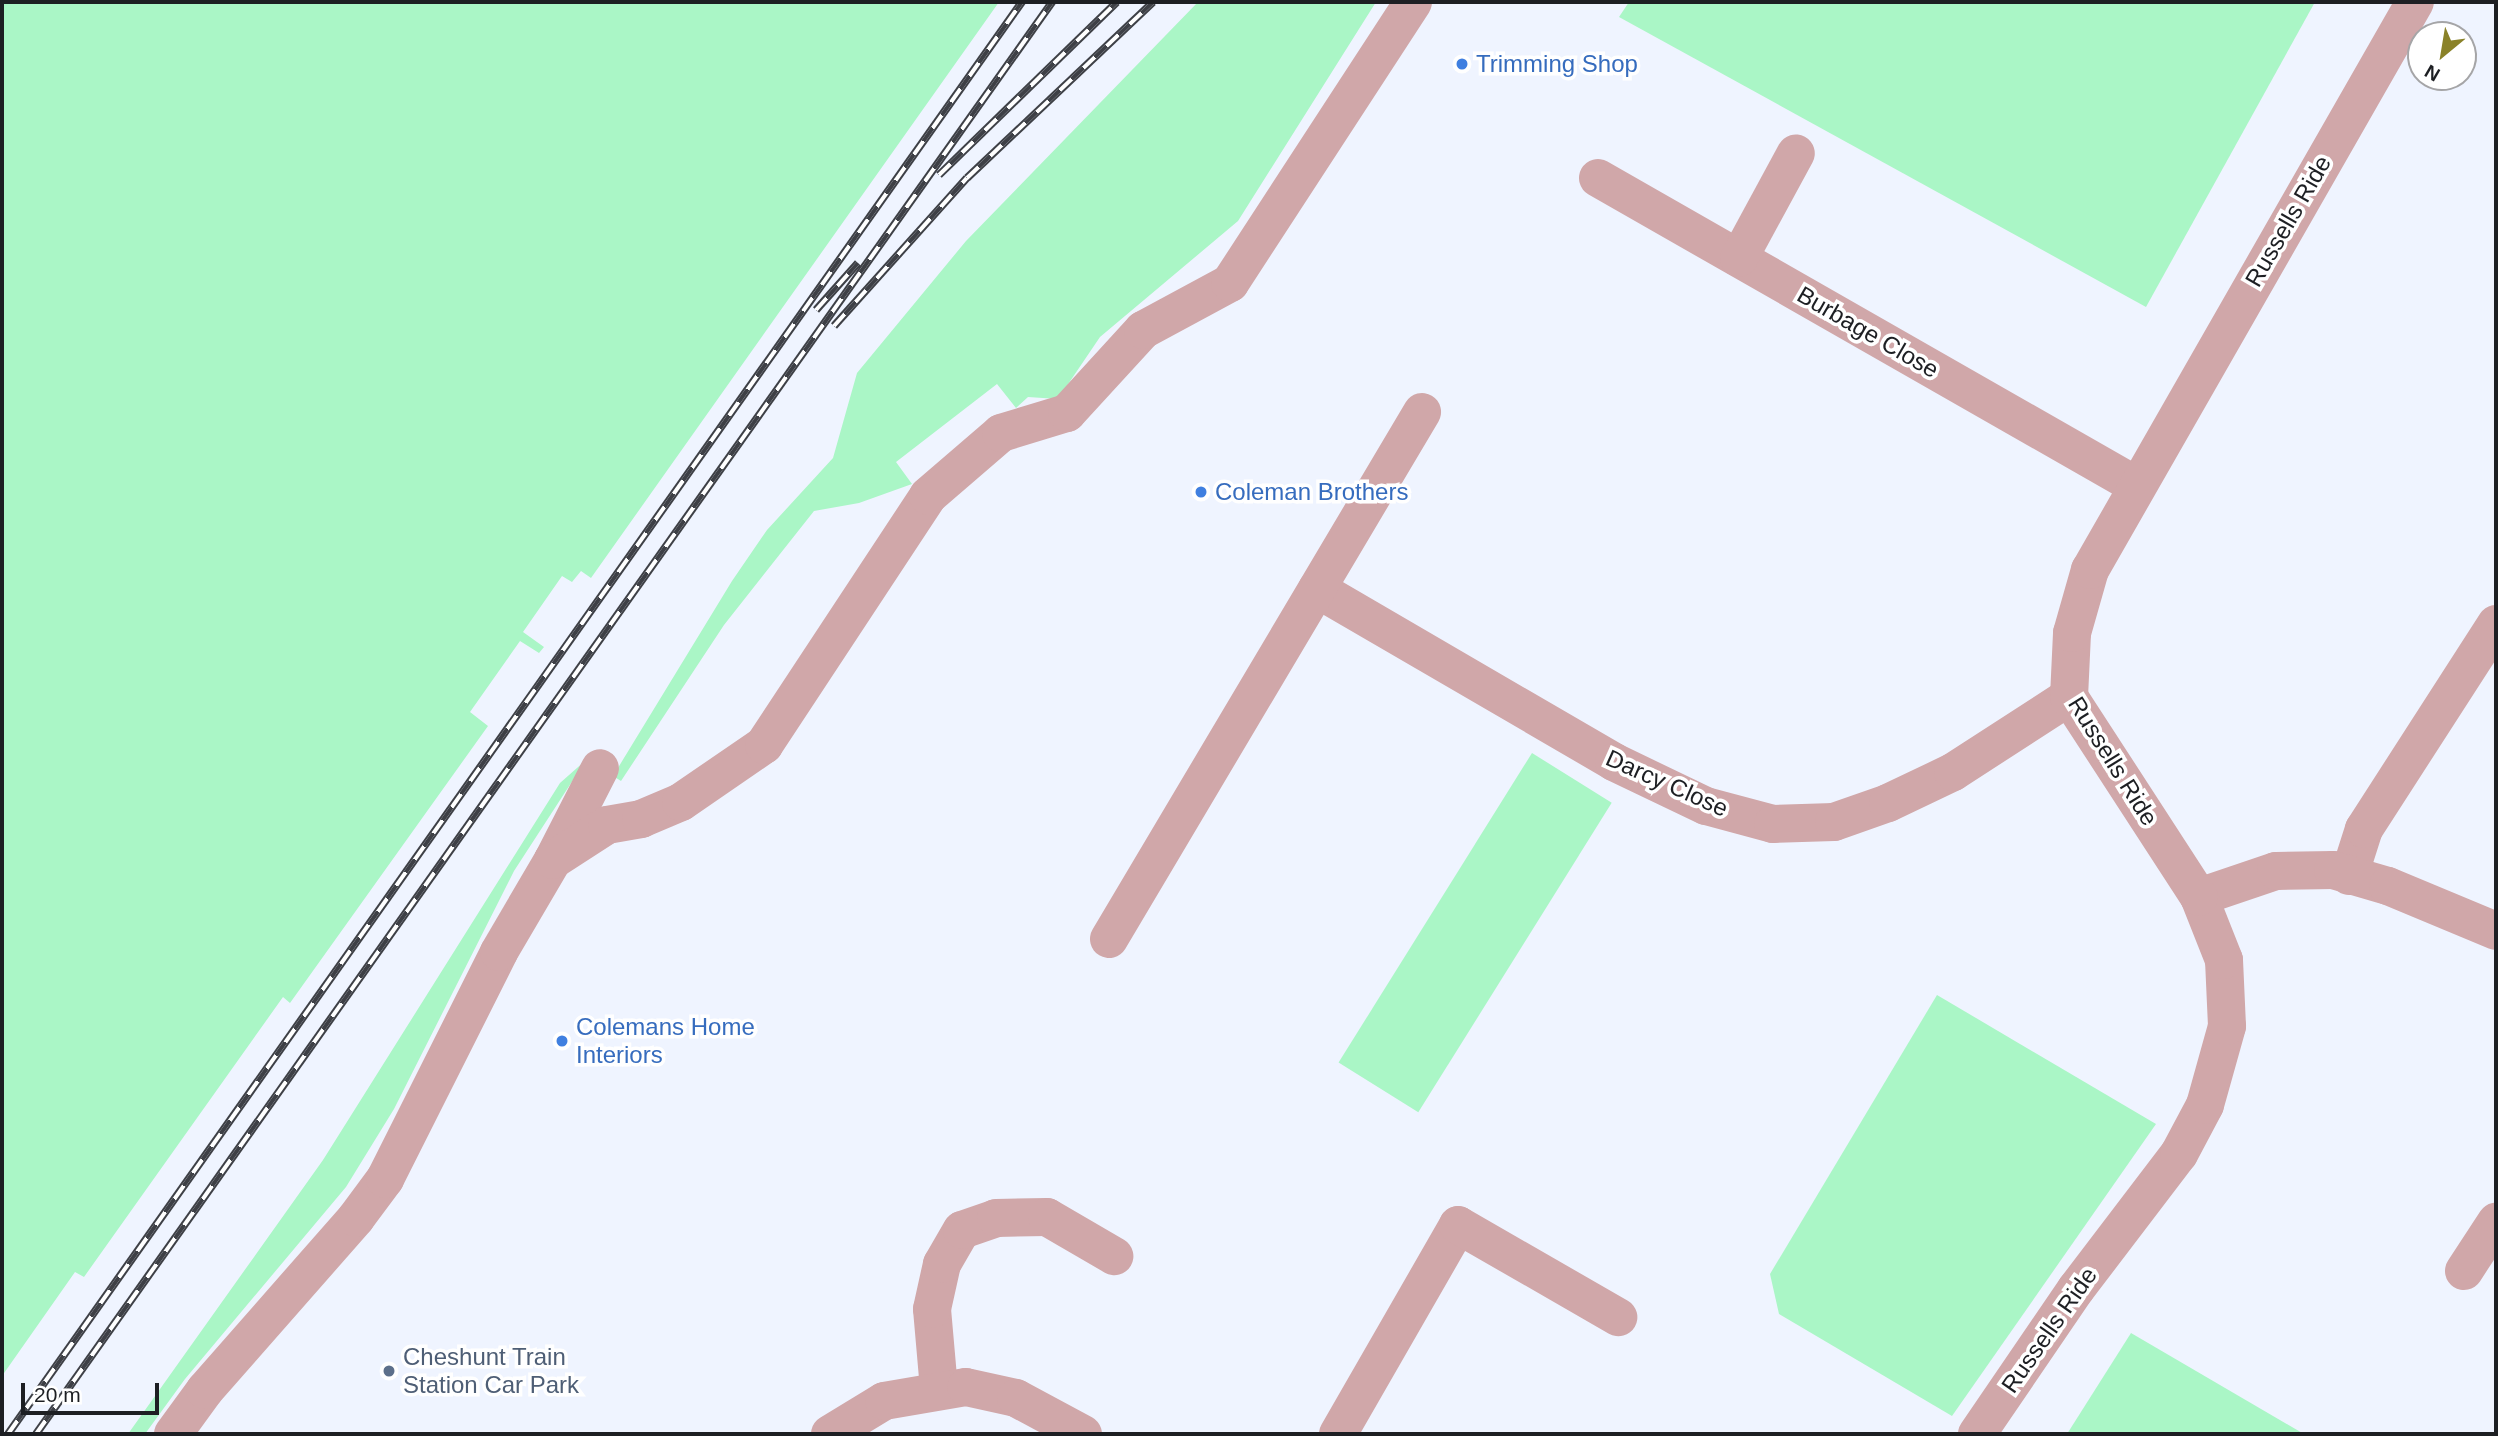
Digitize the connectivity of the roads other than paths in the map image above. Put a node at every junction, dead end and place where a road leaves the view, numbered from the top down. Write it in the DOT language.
graph roads {
  1 [pos="1413,2"];
  2 [pos="2415,2"];
  3 [pos="1796,153"];
  4 [pos="1598,178"];
  5 [pos="1739,258"];
  6 [pos="1422,412"];
  7 [pos="2137,485"];
  8 [pos="1317,589"];
  9 [pos="2496,624"];
  10 [pos="2068,697"];
  11 [pos="600,768"];
  12 [pos="553,860"];
  13 [pos="2349,876"];
  14 [pos="2199,897"];
  15 [pos="2496,930"];
  16 [pos="1109,939"];
  17 [pos="2496,1222"];
  18 [pos="1114,1256"];
  19 [pos="2464,1272"];
  20 [pos="1618,1317"];
  21 [pos="939,1389"];
  22 [pos="173,1434"];
  23 [pos="830,1434"];
  24 [pos="1083,1434"];
  25 [pos="1338,1434"];
  26 [pos="1977,1434"];
  1 -- 12 [label="street"];
  2 -- 7 [label="street, Russells Ride"];
  3 -- 5 [label="street"];
  4 -- 5 [label="street, Burbage Close"];
  5 -- 7 [label="street, Burbage Close"];
  6 -- 8 [label="street"];
  7 -- 10 [label="street, Russells Ride"];
  8 -- 10 [label="street, Darcy Close"];
  8 -- 16 [label="street"];
  9 -- 13 [label="street"];
  10 -- 14 [label="street, Russells Ride"];
  11 -- 12 [label="street"];
  12 -- 22 [label="street"];
  13 -- 14 [label="street"];
  13 -- 15 [label="street"];
  14 -- 26 [label="street, Russells Ride"];
  17 -- 19 [label="street"];
  18 -- 21 [label="street"];
  20 -- 25 [label="street"];
  21 -- 23 [label="street"];
  21 -- 24 [label="street"];
}
